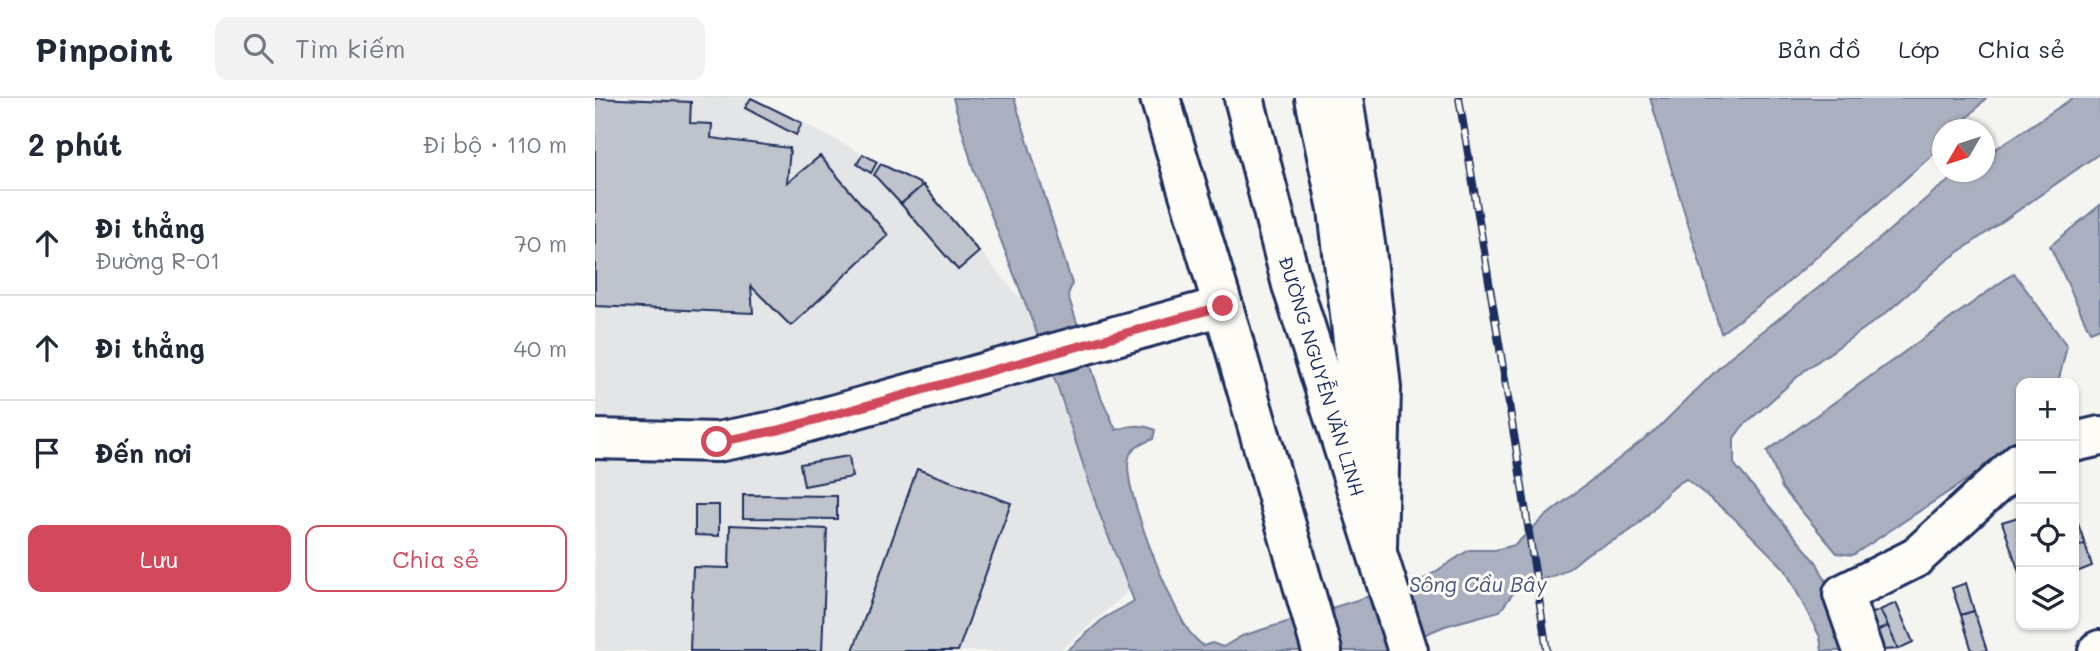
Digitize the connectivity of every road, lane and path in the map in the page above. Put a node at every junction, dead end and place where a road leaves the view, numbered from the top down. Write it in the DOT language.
graph roads {
  1 [pos="1160,98"];
  2 [pos="1244,98"];
  3 [pos="1315,98"];
  4 [pos="1343,98"];
  5 [pos="1223,306"];
  6 [pos="2100,436"];
  7 [pos="595,439"];
  8 [pos="2078,441"];
  9 [pos="2016,466"];
  10 [pos="1377,553"];
  11 [pos="1322,651"];
  12 [pos="1408,651"];
  13 [pos="1863,651"];
  1 -- 5 [label="main road"];
  2 -- 10 [label="main road, ĐƯỜNG NGUYỄN VĂN LINH"];
  3 -- 10 [label="main road"];
  4 -- 10 [label="main road"];
  5 -- 7 [label="main road"];
  5 -- 11 [label="main road"];
  6 -- 8 [label="main road"];
  9 -- 13 [label="main road"];
  10 -- 12 [label="main road, ĐƯỜNG NGUYỄN VĂN LINH"];
}
